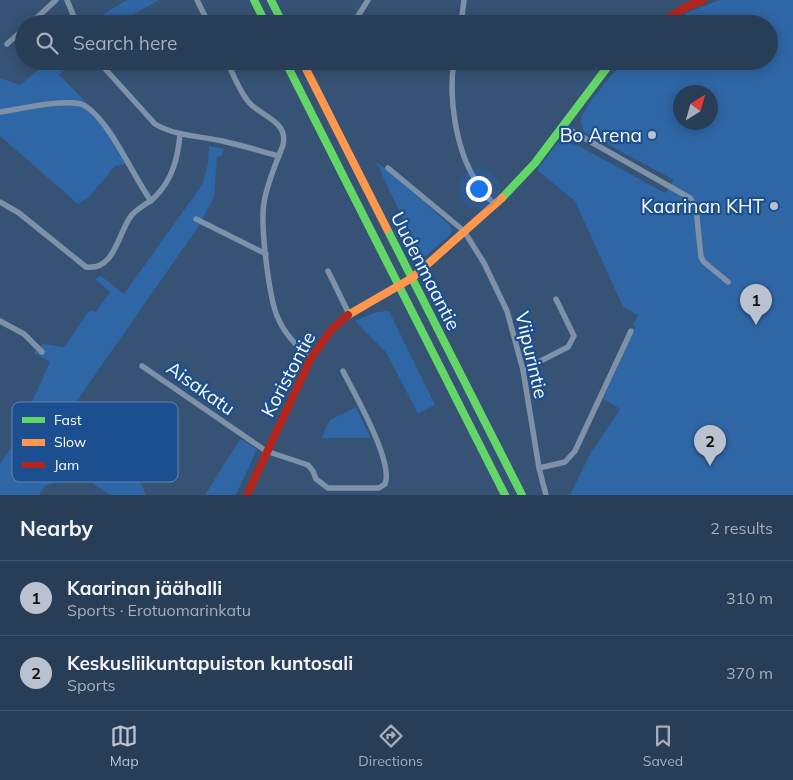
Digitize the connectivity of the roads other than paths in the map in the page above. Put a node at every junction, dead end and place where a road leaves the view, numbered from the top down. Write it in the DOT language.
graph roads {
  1 [pos="56,0"];
  2 [pos="67,0"];
  3 [pos="197,0"];
  4 [pos="254,0"];
  5 [pos="271,0"];
  6 [pos="368,0"];
  7 [pos="464,0"];
  8 [pos="703,0"];
  9 [pos="40,15"];
  10 [pos="73,15"];
  11 [pos="204,15"];
  12 [pos="262,15"];
  13 [pos="278,15"];
  14 [pos="359,15"];
  15 [pos="462,15"];
  16 [pos="673,15"];
  17 [pos="15,37"];
  18 [pos="8,44"];
  19 [pos="106,70"];
  20 [pos="231,70"];
  21 [pos="290,70"];
  22 [pos="307,70"];
  23 [pos="453,70"];
  24 [pos="605,70"];
  25 [pos="0,112"];
  26 [pos="563,126"];
  27 [pos="180,134"];
  28 [pos="279,156"];
  29 [pos="388,168"];
  30 [pos="151,201"];
  31 [pos="0,202"];
  32 [pos="495,205"];
  33 [pos="196,219"];
  34 [pos="464,231"];
  35 [pos="266,254"];
  36 [pos="328,271"];
  37 [pos="412,278"];
  38 [pos="728,282"];
  39 [pos="399,286"];
  40 [pos="556,299"];
  41 [pos="349,314"];
  42 [pos="0,321"];
  43 [pos="631,331"];
  44 [pos="42,352"];
  45 [pos="311,358"];
  46 [pos="142,366"];
  47 [pos="523,370"];
  48 [pos="343,371"];
  49 [pos="266,451"];
  50 [pos="539,468"];
  51 [pos="328,488"];
  52 [pos="247,495"];
  53 [pos="331,495"];
  54 [pos="505,495"];
  55 [pos="522,495"];
  56 [pos="546,495"];
  1 -- 9 [label="street"];
  2 -- 10 [label="street"];
  3 -- 11 [label="street"];
  4 -- 12 [label="main road"];
  5 -- 13 [label="main road"];
  6 -- 14 [label="street"];
  7 -- 15 [label="street"];
  8 -- 16 [label="main road"];
  17 -- 18 [label="street"];
  19 -- 27 [label="street"];
  20 -- 28 [label="street"];
  21 -- 39 [label="main road, Uudenmaantie"];
  22 -- 37 [label="main road, Uudenmaantie"];
  23 -- 32 [label="street"];
  24 -- 26 [label="main road, Koristontie"];
  25 -- 30 [label="street"];
  26 -- 32 [label="main road, Koristontie"];
  26 -- 38 [label="street"];
  27 -- 28 [label="street"];
  27 -- 30 [label="street"];
  28 -- 35 [label="street"];
  29 -- 34 [label="street, Viipurintie"];
  30 -- 31 [label="street"];
  32 -- 34 [label="main road, Koristontie"];
  33 -- 35 [label="street"];
  34 -- 37 [label="main road, Koristontie"];
  34 -- 47 [label="street, Viipurintie"];
  35 -- 45 [label="street"];
  36 -- 41 [label="street"];
  37 -- 39 [label="main road, Koristontie"];
  37 -- 55 [label="main road, Uudenmaantie"];
  39 -- 41 [label="main road, Koristontie"];
  39 -- 54 [label="main road, Uudenmaantie"];
  40 -- 47 [label="street"];
  41 -- 45 [label="main road, Koristontie"];
  42 -- 44 [label="street"];
  43 -- 50 [label="street"];
  45 -- 49 [label="main road, Koristontie"];
  46 -- 49 [label="street, Aisakatu"];
  47 -- 50 [label="street, Viipurintie"];
  48 -- 51 [label="street"];
  49 -- 51 [label="street, Aisakatu"];
  49 -- 52 [label="main road, Koristontie"];
  50 -- 56 [label="street, Viipurintie"];
  51 -- 53 [label="street, Aisakatu"];
}
